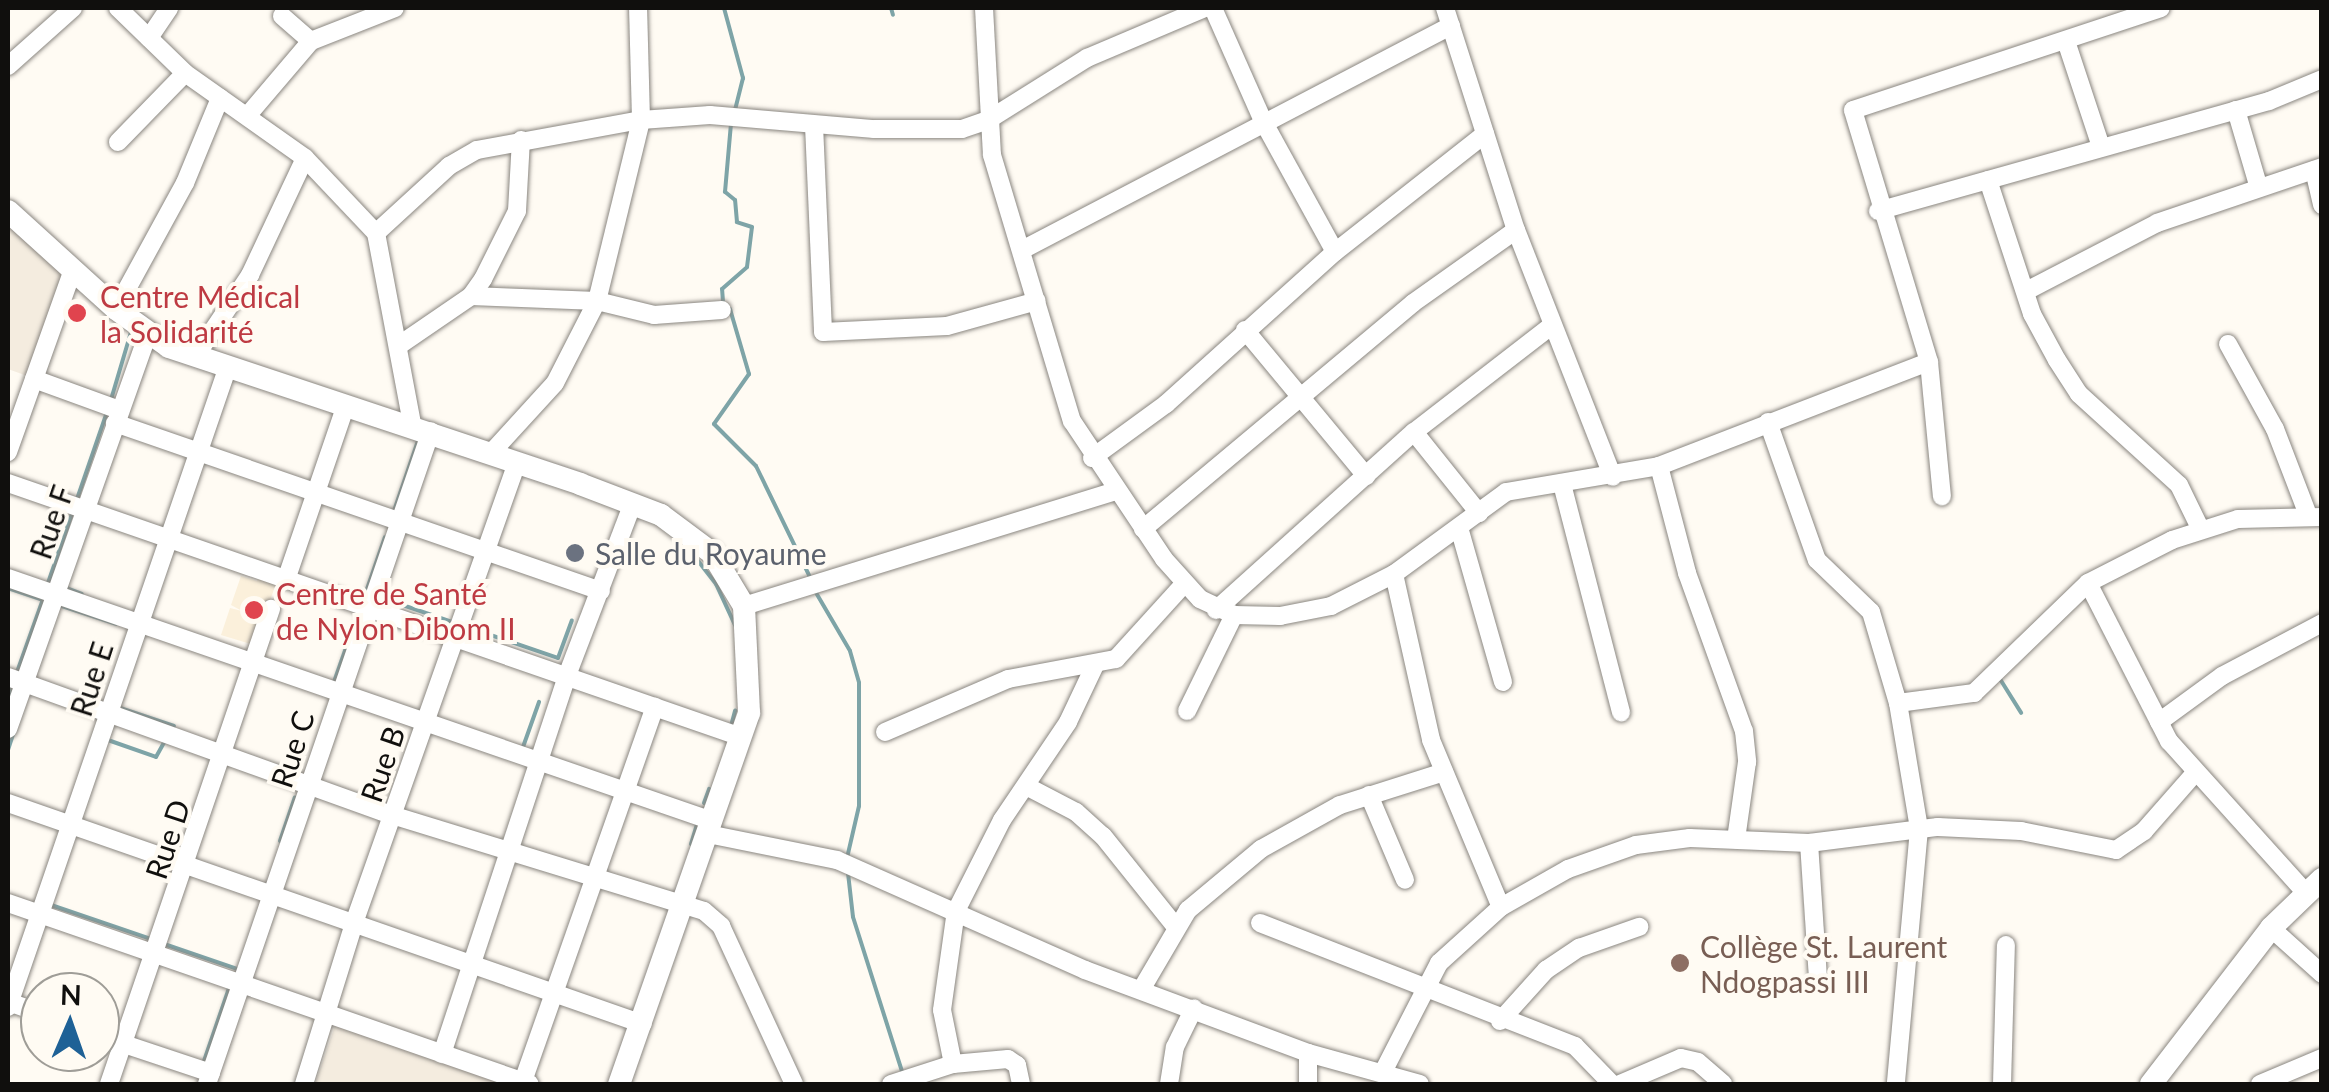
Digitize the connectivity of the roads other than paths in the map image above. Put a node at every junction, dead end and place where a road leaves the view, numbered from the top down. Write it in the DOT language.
graph roads {
  1 [pos="72,8"];
  2 [pos="118,8"];
  3 [pos="169,8"];
  4 [pos="393,8"];
  5 [pos="638,8"];
  6 [pos="984,8"];
  7 [pos="1205,8"];
  8 [pos="1213,8"];
  9 [pos="1445,8"];
  10 [pos="2161,8"];
  11 [pos="282,16"];
  12 [pos="1451,26"];
  13 [pos="150,38"];
  14 [pos="2066,40"];
  15 [pos="311,42"];
  16 [pos="8,66"];
  17 [pos="185,73"];
  18 [pos="2322,78"];
  19 [pos="220,98"];
  20 [pos="2236,110"];
  21 [pos="248,115"];
  22 [pos="641,120"];
  23 [pos="988,120"];
  24 [pos="1263,121"];
  25 [pos="814,125"];
  26 [pos="1485,134"];
  27 [pos="521,140"];
  28 [pos="118,142"];
  29 [pos="2100,144"];
  30 [pos="305,158"];
  31 [pos="2318,169"];
  32 [pos="1988,180"];
  33 [pos="2259,188"];
  34 [pos="2322,205"];
  35 [pos="1878,211"];
  36 [pos="11,219"];
  37 [pos="1516,230"];
  38 [pos="376,233"];
  39 [pos="1022,250"];
  40 [pos="1335,252"];
  41 [pos="73,269"];
  42 [pos="2028,290"];
  43 [pos="471,296"];
  44 [pos="1037,301"];
  45 [pos="598,302"];
  46 [pos="116,308"];
  47 [pos="722,310"];
  48 [pos="1551,326"];
  49 [pos="1245,330"];
  50 [pos="148,333"];
  51 [pos="401,344"];
  52 [pos="2228,344"];
  53 [pos="195,357"];
  54 [pos="1929,362"];
  55 [pos="227,369"];
  56 [pos="34,379"];
  57 [pos="1302,396"];
  58 [pos="346,406"];
  59 [pos="117,416"];
  60 [pos="1768,422"];
  61 [pos="422,427"];
  62 [pos="1414,432"];
  63 [pos="8,452"];
  64 [pos="198,452"];
  65 [pos="492,452"];
  66 [pos="1092,458"];
  67 [pos="517,462"];
  68 [pos="1659,466"];
  69 [pos="1366,476"];
  70 [pos="1613,477"];
  71 [pos="8,483"];
  72 [pos="1562,484"];
  73 [pos="316,490"];
  74 [pos="1116,491"];
  75 [pos="1942,496"];
  76 [pos="632,505"];
  77 [pos="82,512"];
  78 [pos="1479,513"];
  79 [pos="2315,516"];
  80 [pos="402,517"];
  81 [pos="2200,528"];
  82 [pos="1143,529"];
  83 [pos="1460,531"];
  84 [pos="170,539"];
  85 [pos="486,549"];
  86 [pos="1394,574"];
  87 [pos="287,576"];
  88 [pos="8,578"];
  89 [pos="2088,583"];
  90 [pos="1184,584"];
  91 [pos="601,591"];
  92 [pos="55,594"];
  93 [pos="371,606"];
  94 [pos="744,606"];
  95 [pos="271,609"];
  96 [pos="1225,612"];
  97 [pos="2322,623"];
  98 [pos="138,624"];
  99 [pos="456,635"];
  100 [pos="256,664"];
  101 [pos="1095,666"];
  102 [pos="568,673"];
  103 [pos="16,680"];
  104 [pos="1503,682"];
  105 [pos="339,694"];
  106 [pos="1898,703"];
  107 [pos="655,708"];
  108 [pos="110,710"];
  109 [pos="1188,711"];
  110 [pos="1621,712"];
  111 [pos="2160,722"];
  112 [pos="425,724"];
  113 [pos="8,729"];
  114 [pos="885,732"];
  115 [pos="741,737"];
  116 [pos="224,752"];
  117 [pos="540,764"];
  118 [pos="1444,772"];
  119 [pos="2194,774"];
  120 [pos="309,785"];
  121 [pos="1028,787"];
  122 [pos="624,792"];
  123 [pos="1370,795"];
  124 [pos="8,804"];
  125 [pos="395,816"];
  126 [pos="71,821"];
  127 [pos="710,828"];
  128 [pos="1920,828"];
  129 [pos="1736,839"];
  130 [pos="1809,842"];
  131 [pos="513,849"];
  132 [pos="187,865"];
  133 [pos="594,876"];
  134 [pos="1406,880"];
  135 [pos="2314,886"];
  136 [pos="271,896"];
  137 [pos="8,904"];
  138 [pos="1501,908"];
  139 [pos="685,910"];
  140 [pos="956,910"];
  141 [pos="39,914"];
  142 [pos="354,922"];
  143 [pos="1260,923"];
  144 [pos="1174,926"];
  145 [pos="1639,927"];
  146 [pos="2270,928"];
  147 [pos="2006,945"];
  148 [pos="157,954"];
  149 [pos="472,962"];
  150 [pos="2322,974"];
  151 [pos="1818,980"];
  152 [pos="241,983"];
  153 [pos="1421,988"];
  154 [pos="1141,990"];
  155 [pos="552,994"];
  156 [pos="8,1004"];
  157 [pos="1194,1008"];
  158 [pos="326,1012"];
  159 [pos="1500,1021"];
  160 [pos="642,1024"];
  161 [pos="122,1044"];
  162 [pos="1308,1053"];
  163 [pos="442,1054"];
  164 [pos="2322,1058"];
  165 [pos="953,1064"];
  166 [pos="1383,1072"];
  167 [pos="209,1079"];
  168 [pos="109,1084"];
  169 [pos="304,1084"];
  170 [pos="525,1084"];
  171 [pos="619,1084"];
  172 [pos="794,1084"];
  173 [pos="891,1084"];
  174 [pos="1021,1084"];
  175 [pos="1169,1084"];
  176 [pos="1308,1084"];
  177 [pos="1420,1084"];
  178 [pos="1612,1084"];
  179 [pos="1620,1084"];
  180 [pos="1723,1084"];
  181 [pos="1896,1084"];
  182 [pos="2002,1084"];
  183 [pos="2151,1084"];
  184 [pos="2260,1084"];
  1 -- 16 [label="street"];
  2 -- 13 [label="street"];
  3 -- 13 [label="street"];
  4 -- 15 [label="street"];
  5 -- 22 [label="street"];
  6 -- 23 [label="street"];
  7 -- 23 [label="street"];
  8 -- 24 [label="street"];
  9 -- 12 [label="street"];
  10 -- 14 [label="street"];
  11 -- 15 [label="street"];
  12 -- 24 [label="street"];
  12 -- 26 [label="street"];
  13 -- 17 [label="street"];
  14 -- 29 [label="street"];
  14 -- 35 [label="street"];
  15 -- 21 [label="street"];
  17 -- 19 [label="street"];
  17 -- 28 [label="street"];
  18 -- 20 [label="street"];
  19 -- 21 [label="street"];
  19 -- 46 [label="street"];
  20 -- 29 [label="street"];
  20 -- 33 [label="street"];
  21 -- 30 [label="street"];
  22 -- 25 [label="street"];
  22 -- 27 [label="street"];
  22 -- 45 [label="street"];
  23 -- 25 [label="street"];
  23 -- 39 [label="street"];
  24 -- 39 [label="street"];
  24 -- 40 [label="street"];
  25 -- 44 [label="street"];
  26 -- 37 [label="street"];
  26 -- 40 [label="street"];
  27 -- 38 [label="street"];
  27 -- 43 [label="street"];
  29 -- 32 [label="street"];
  30 -- 38 [label="street"];
  30 -- 53 [label="street"];
  31 -- 33 [label="street"];
  31 -- 34 [label="street"];
  32 -- 35 [label="street"];
  32 -- 42 [label="street"];
  33 -- 42 [label="street"];
  35 -- 54 [label="street"];
  36 -- 41 [label="main road"];
  37 -- 48 [label="street"];
  37 -- 57 [label="street"];
  38 -- 51 [label="street"];
  39 -- 44 [label="street"];
  40 -- 49 [label="street"];
  41 -- 46 [label="main road"];
  41 -- 56 [label="street"];
  42 -- 81 [label="street"];
  43 -- 45 [label="street"];
  43 -- 51 [label="street"];
  44 -- 66 [label="street"];
  45 -- 47 [label="street"];
  45 -- 65 [label="street"];
  46 -- 50 [label="main road"];
  48 -- 62 [label="street"];
  48 -- 70 [label="street"];
  49 -- 57 [label="street"];
  49 -- 66 [label="street"];
  50 -- 53 [label="main road"];
  50 -- 59 [label="street, Rue F"];
  51 -- 61 [label="street"];
  52 -- 79 [label="street"];
  53 -- 55 [label="main road"];
  54 -- 60 [label="street"];
  54 -- 75 [label="street"];
  55 -- 58 [label="main road"];
  55 -- 64 [label="street, Rue E"];
  56 -- 59 [label="street"];
  56 -- 63 [label="street"];
  57 -- 69 [label="street"];
  57 -- 82 [label="street"];
  58 -- 61 [label="main road"];
  58 -- 73 [label="street"];
  59 -- 64 [label="street"];
  59 -- 77 [label="street, Rue F"];
  60 -- 68 [label="street"];
  60 -- 106 [label="street"];
  61 -- 65 [label="main road"];
  61 -- 80 [label="street, Rue C"];
  62 -- 69 [label="street"];
  62 -- 78 [label="street"];
  64 -- 73 [label="street"];
  64 -- 84 [label="street, Rue E"];
  65 -- 67 [label="main road"];
  66 -- 74 [label="street"];
  67 -- 76 [label="main road"];
  67 -- 85 [label="street, Rue B"];
  68 -- 70 [label="street"];
  68 -- 129 [label="street"];
  69 -- 96 [label="street"];
  70 -- 72 [label="street"];
  71 -- 77 [label="street"];
  72 -- 78 [label="street"];
  72 -- 110 [label="street"];
  73 -- 80 [label="street"];
  73 -- 87 [label="street"];
  74 -- 82 [label="street"];
  74 -- 94 [label="street"];
  76 -- 91 [label="street"];
  76 -- 94 [label="main road"];
  77 -- 84 [label="street"];
  77 -- 92 [label="street, Rue F"];
  78 -- 83 [label="street"];
  79 -- 81 [label="street"];
  80 -- 85 [label="street"];
  80 -- 93 [label="street, Rue C"];
  81 -- 89 [label="street"];
  82 -- 90 [label="street"];
  83 -- 86 [label="street"];
  83 -- 104 [label="street"];
  84 -- 87 [label="street"];
  84 -- 98 [label="street, Rue E"];
  85 -- 91 [label="street"];
  85 -- 99 [label="street, Rue B"];
  86 -- 96 [label="street"];
  86 -- 118 [label="street"];
  87 -- 93 [label="street"];
  88 -- 92 [label="street"];
  89 -- 106 [label="street"];
  89 -- 111 [label="street"];
  90 -- 96 [label="street"];
  90 -- 101 [label="street"];
  91 -- 102 [label="street"];
  92 -- 98 [label="street"];
  92 -- 103 [label="street, Rue F"];
  93 -- 99 [label="street"];
  93 -- 105 [label="street, Rue C"];
  94 -- 115 [label="main road"];
  95 -- 100 [label="street, Rue D"];
  96 -- 109 [label="street"];
  97 -- 111 [label="street"];
  98 -- 100 [label="street"];
  98 -- 108 [label="street, Rue E"];
  99 -- 102 [label="street"];
  99 -- 112 [label="street, Rue B"];
  100 -- 105 [label="street"];
  100 -- 116 [label="street, Rue D"];
  101 -- 114 [label="street"];
  101 -- 121 [label="street"];
  102 -- 107 [label="street"];
  102 -- 117 [label="street"];
  103 -- 108 [label="street"];
  103 -- 113 [label="street, Rue F"];
  105 -- 112 [label="street"];
  105 -- 120 [label="street, Rue C"];
  106 -- 128 [label="street"];
  107 -- 115 [label="street"];
  107 -- 122 [label="street"];
  108 -- 116 [label="street"];
  108 -- 126 [label="street, Rue E"];
  111 -- 119 [label="street"];
  112 -- 117 [label="street"];
  112 -- 125 [label="street, Rue B"];
  115 -- 127 [label="main road"];
  116 -- 120 [label="street"];
  116 -- 132 [label="street, Rue D"];
  117 -- 122 [label="street"];
  117 -- 131 [label="street"];
  118 -- 123 [label="street"];
  118 -- 138 [label="street"];
  119 -- 128 [label="street"];
  119 -- 135 [label="street"];
  120 -- 125 [label="street"];
  120 -- 136 [label="street, Rue C"];
  121 -- 140 [label="street"];
  121 -- 144 [label="street"];
  122 -- 127 [label="street"];
  122 -- 133 [label="street"];
  123 -- 134 [label="street"];
  123 -- 144 [label="street"];
  124 -- 126 [label="street"];
  125 -- 131 [label="street"];
  125 -- 142 [label="street, Rue B"];
  126 -- 132 [label="street"];
  126 -- 141 [label="street, Rue E"];
  127 -- 139 [label="main road"];
  127 -- 140 [label="street"];
  128 -- 130 [label="street"];
  128 -- 181 [label="street"];
  129 -- 130 [label="street"];
  129 -- 138 [label="street"];
  130 -- 151 [label="street"];
  131 -- 133 [label="street"];
  131 -- 149 [label="street"];
  132 -- 136 [label="street"];
  132 -- 148 [label="street, Rue D"];
  133 -- 139 [label="street"];
  133 -- 155 [label="street"];
  135 -- 146 [label="main road"];
  136 -- 142 [label="street"];
  136 -- 152 [label="street, Rue C"];
  137 -- 141 [label="street"];
  138 -- 153 [label="street"];
  139 -- 160 [label="main road"];
  139 -- 172 [label="street"];
  140 -- 154 [label="street"];
  140 -- 165 [label="street"];
  141 -- 148 [label="street"];
  141 -- 156 [label="street, Rue E"];
  142 -- 149 [label="street"];
  142 -- 158 [label="street, Rue B"];
  143 -- 153 [label="street"];
  144 -- 154 [label="street"];
  145 -- 159 [label="street"];
  146 -- 150 [label="street"];
  146 -- 183 [label="main road"];
  147 -- 182 [label="street"];
  148 -- 152 [label="street"];
  148 -- 161 [label="street, Rue D"];
  149 -- 155 [label="street"];
  149 -- 163 [label="street"];
  152 -- 158 [label="street"];
  152 -- 167 [label="street, Rue C"];
  153 -- 159 [label="street"];
  153 -- 166 [label="street"];
  154 -- 157 [label="street"];
  155 -- 160 [label="street"];
  155 -- 170 [label="street"];
  157 -- 162 [label="street"];
  157 -- 175 [label="street"];
  158 -- 163 [label="street"];
  158 -- 169 [label="street, Rue B"];
  159 -- 178 [label="street"];
  160 -- 171 [label="main road"];
  161 -- 167 [label="street"];
  161 -- 168 [label="street, Rue D"];
  162 -- 166 [label="street"];
  162 -- 176 [label="street"];
  163 -- 170 [label="street"];
  164 -- 184 [label="street"];
  165 -- 173 [label="street"];
  165 -- 174 [label="street"];
  166 -- 177 [label="street"];
  179 -- 180 [label="street"];
}
